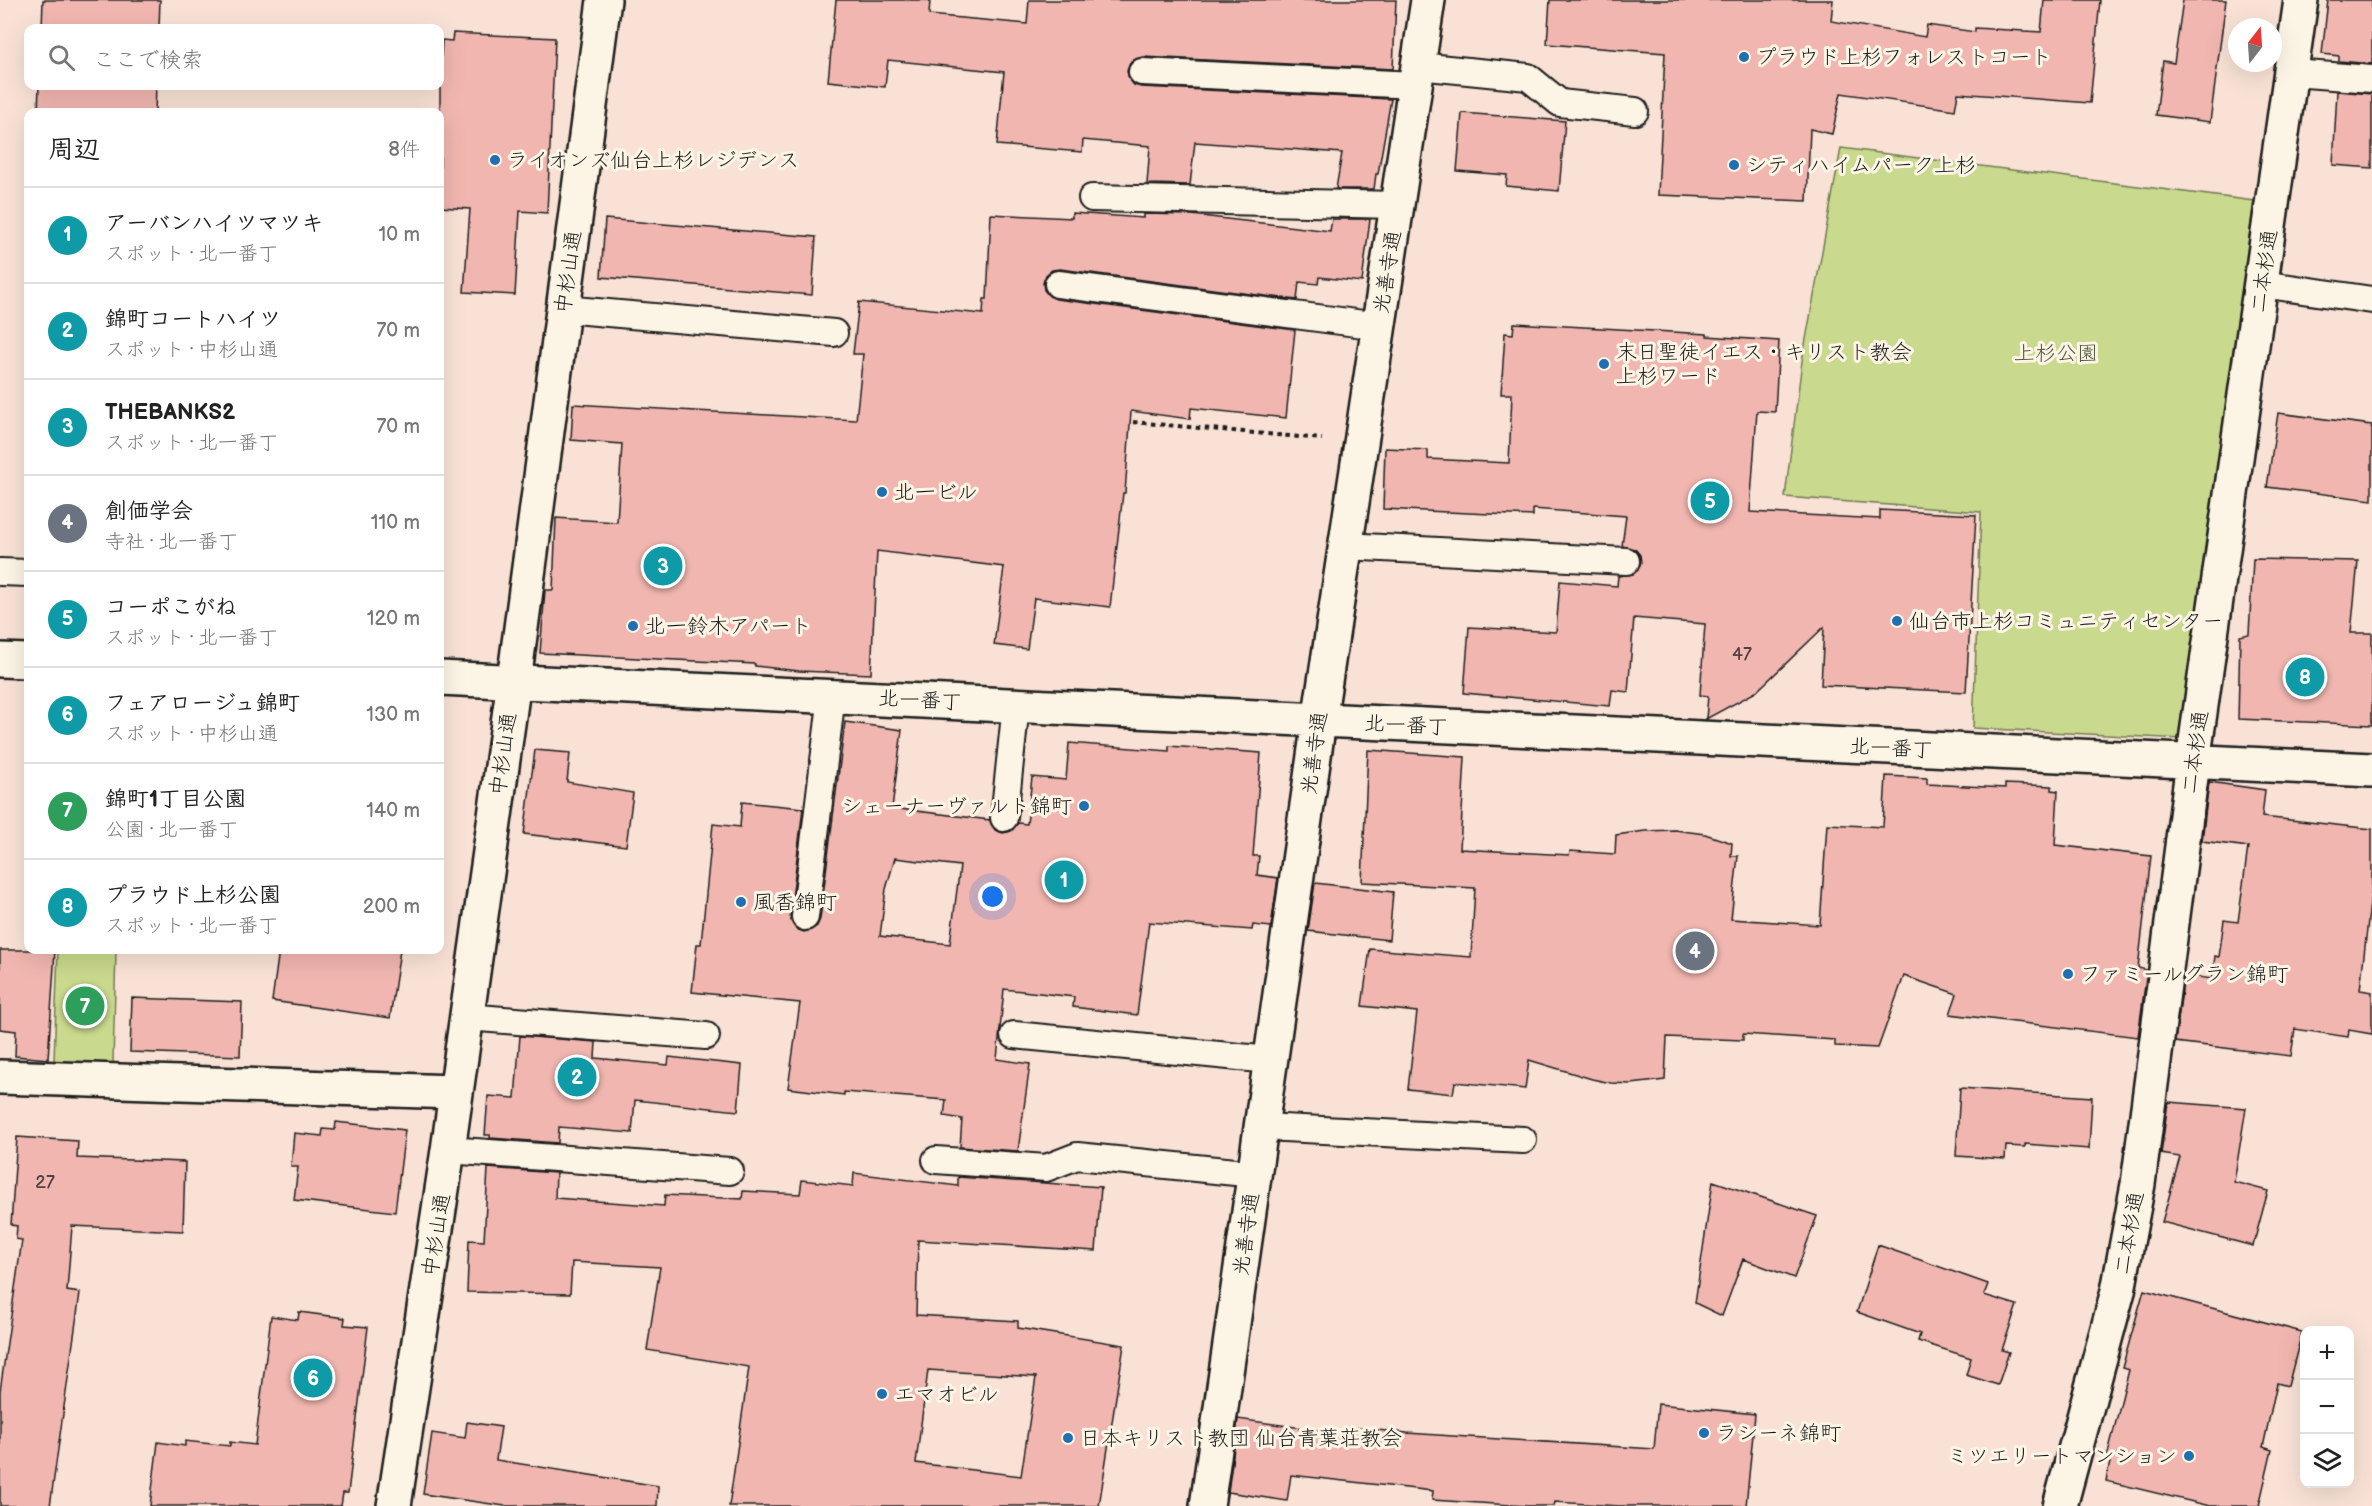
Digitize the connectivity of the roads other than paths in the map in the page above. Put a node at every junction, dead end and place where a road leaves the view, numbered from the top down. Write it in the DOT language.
graph roads {
  1 [pos="604,0"];
  2 [pos="1428,0"];
  3 [pos="2301,0"];
  4 [pos="1142,72"];
  5 [pos="2292,73"];
  6 [pos="1417,75"];
  7 [pos="2372,79"];
  8 [pos="1635,111"];
  9 [pos="1092,198"];
  10 [pos="1397,205"];
  11 [pos="1058,284"];
  12 [pos="2262,284"];
  13 [pos="2372,300"];
  14 [pos="563,309"];
  15 [pos="1379,326"];
  16 [pos="834,333"];
  17 [pos="1345,546"];
  18 [pos="1626,561"];
  19 [pos="0,572"];
  20 [pos="24,573"];
  21 [pos="0,660"];
  22 [pos="24,661"];
  23 [pos="444,678"];
  24 [pos="514,681"];
  25 [pos="832,695"];
  26 [pos="1016,705"];
  27 [pos="1319,721"];
  28 [pos="2193,762"];
  29 [pos="2372,770"];
  30 [pos="1004,818"];
  31 [pos="805,917"];
  32 [pos="466,1017"];
  33 [pos="1014,1035"];
  34 [pos="706,1036"];
  35 [pos="1270,1060"];
  36 [pos="0,1077"];
  37 [pos="455,1092"];
  38 [pos="1261,1127"];
  39 [pos="1523,1140"];
  40 [pos="448,1150"];
  41 [pos="936,1160"];
  42 [pos="730,1171"];
  43 [pos="1255,1174"];
  44 [pos="2068,1503"];
  45 [pos="394,1506"];
  46 [pos="1207,1506"];
  1 -- 14 [label="street, 中杉山通"];
  2 -- 6 [label="street, 光善寺通"];
  3 -- 5 [label="street, 二本杉通"];
  4 -- 6 [label="lane"];
  5 -- 7 [label="lane"];
  5 -- 12 [label="street, 二本杉通"];
  6 -- 8 [label="lane"];
  6 -- 10 [label="street, 光善寺通"];
  9 -- 10 [label="lane"];
  10 -- 15 [label="street, 光善寺通"];
  11 -- 15 [label="lane"];
  12 -- 13 [label="lane"];
  12 -- 28 [label="street, 二本杉通"];
  14 -- 16 [label="lane"];
  14 -- 24 [label="street, 中杉山通"];
  15 -- 17 [label="street, 光善寺通"];
  17 -- 18 [label="lane"];
  17 -- 27 [label="street, 光善寺通"];
  19 -- 20 [label="lane"];
  21 -- 22 [label="street"];
  23 -- 24 [label="street, 北一番丁"];
  24 -- 25 [label="street, 北一番丁"];
  24 -- 32 [label="street, 中杉山通"];
  25 -- 26 [label="street, 北一番丁"];
  25 -- 31 [label="lane"];
  26 -- 27 [label="street, 北一番丁"];
  26 -- 30 [label="lane"];
  27 -- 28 [label="street, 北一番丁"];
  27 -- 35 [label="street, 光善寺通"];
  28 -- 29 [label="street, 北一番丁"];
  28 -- 44 [label="street, 二本杉通"];
  32 -- 34 [label="lane"];
  32 -- 37 [label="street, 中杉山通"];
  33 -- 35 [label="lane"];
  35 -- 38 [label="street, 光善寺通"];
  36 -- 37 [label="street"];
  37 -- 40 [label="street, 中杉山通"];
  38 -- 39 [label="lane"];
  38 -- 43 [label="street, 光善寺通"];
  40 -- 42 [label="lane"];
  40 -- 45 [label="street, 中杉山通"];
  41 -- 43 [label="lane"];
  43 -- 46 [label="street, 光善寺通"];
}
